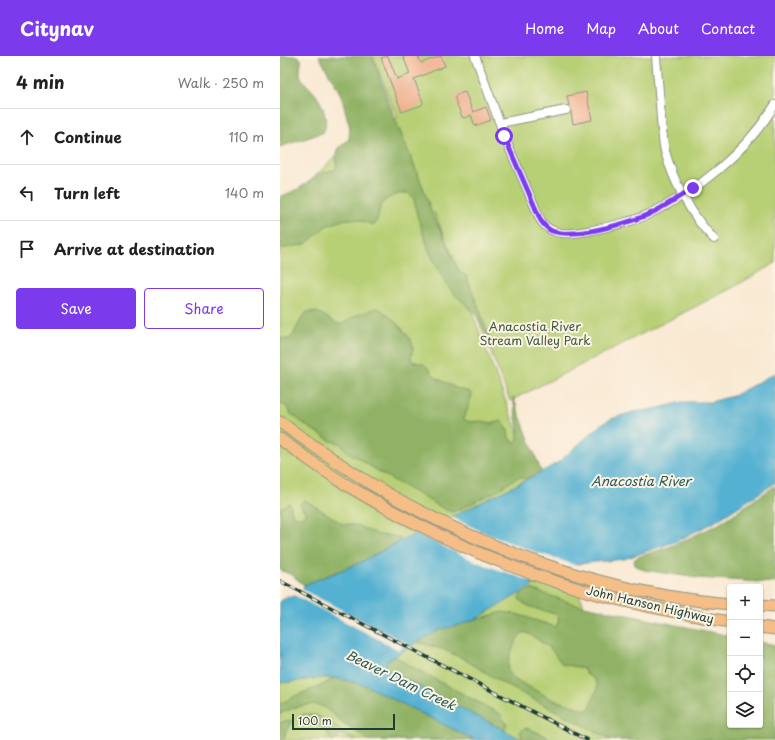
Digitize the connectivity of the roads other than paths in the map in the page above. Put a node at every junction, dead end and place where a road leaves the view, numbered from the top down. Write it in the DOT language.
graph roads {
  1 [pos="475,56"];
  2 [pos="656,56"];
  3 [pos="775,105"];
  4 [pos="566,110"];
  5 [pos="500,123"];
  6 [pos="683,194"];
  7 [pos="714,239"];
  8 [pos="280,422"];
  9 [pos="280,439"];
  10 [pos="727,604"];
  11 [pos="763,606"];
  12 [pos="775,606"];
  13 [pos="727,621"];
  14 [pos="763,627"];
  15 [pos="775,629"];
  1 -- 5 [label="lane"];
  2 -- 6 [label="lane"];
  3 -- 6 [label="lane"];
  4 -- 5 [label="lane"];
  5 -- 6 [label="lane"];
  6 -- 7 [label="lane"];
  8 -- 10 [label="highway, John Hanson Highway"];
  9 -- 13 [label="highway, John Hanson Highway"];
  11 -- 12 [label="highway"];
  14 -- 15 [label="highway"];
}
